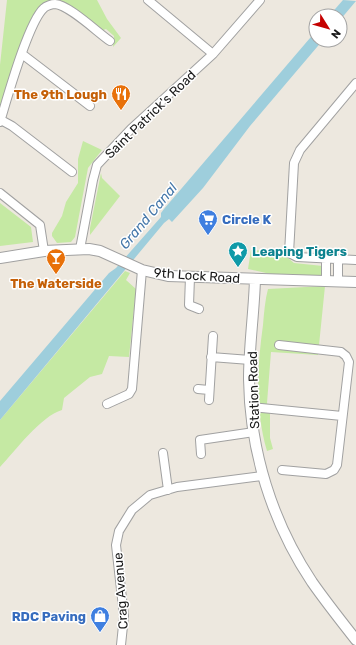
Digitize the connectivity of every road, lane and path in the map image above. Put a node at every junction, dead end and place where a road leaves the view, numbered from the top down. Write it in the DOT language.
graph roads {
  1 [pos="148,0"];
  2 [pos="260,0"];
  3 [pos="110,41"];
  4 [pos="22,54"];
  5 [pos="213,54"];
  6 [pos="356,83"];
  7 [pos="90,106"];
  8 [pos="0,121"];
  9 [pos="72,172"];
  10 [pos="0,193"];
  11 [pos="80,249"];
  12 [pos="44,251"];
  13 [pos="0,258"];
  14 [pos="326,259"];
  15 [pos="338,260"];
  16 [pos="356,260"];
  17 [pos="142,270"];
  18 [pos="190,277"];
  19 [pos="255,279"];
  20 [pos="326,281"];
  21 [pos="338,281"];
  22 [pos="356,282"];
  23 [pos="199,309"];
  24 [pos="213,336"];
  25 [pos="280,346"];
  26 [pos="211,357"];
  27 [pos="250,360"];
  28 [pos="198,389"];
  29 [pos="210,390"];
  30 [pos="209,400"];
  31 [pos="107,404"];
  32 [pos="251,407"];
  33 [pos="342,416"];
  34 [pos="254,432"];
  35 [pos="163,453"];
  36 [pos="202,454"];
  37 [pos="282,470"];
  38 [pos="262,476"];
  39 [pos="168,490"];
  40 [pos="356,640"];
  41 [pos="121,645"];
  1 -- 5 [label="street"];
  2 -- 5 [label="street, Saint Patrick's Road"];
  3 -- 4 [label="street"];
  4 -- 7 [label="street"];
  4 -- 8 [label="street"];
  5 -- 11 [label="street, Saint Patrick's Road"];
  6 -- 14 [label="street"];
  8 -- 9 [label="street"];
  10 -- 12 [label="street"];
  11 -- 12 [label="street, 9th Lock Road"];
  11 -- 17 [label="street, 9th Lock Road"];
  12 -- 13 [label="street, 9th Lock Road"];
  14 -- 15 [label="street"];
  14 -- 20 [label="street"];
  15 -- 16 [label="street"];
  15 -- 21 [label="street"];
  17 -- 18 [label="street, 9th Lock Road"];
  17 -- 31 [label="street"];
  18 -- 19 [label="street, 9th Lock Road"];
  18 -- 23 [label="street"];
  19 -- 20 [label="street, 9th Lock Road"];
  19 -- 27 [label="street, Station Road"];
  20 -- 21 [label="street, 9th Lock Road"];
  21 -- 22 [label="street, 9th Lock Road"];
  24 -- 26 [label="street"];
  25 -- 33 [label="street"];
  26 -- 27 [label="street"];
  26 -- 29 [label="street"];
  27 -- 32 [label="street, Station Road"];
  28 -- 29 [label="street"];
  29 -- 30 [label="street"];
  32 -- 33 [label="street"];
  32 -- 34 [label="street, Station Road"];
  33 -- 37 [label="street"];
  34 -- 36 [label="street"];
  34 -- 38 [label="street, Station Road"];
  35 -- 39 [label="street"];
  38 -- 39 [label="street, Crag Avenue"];
  38 -- 40 [label="street, Station Road"];
  39 -- 41 [label="street, Crag Avenue"];
}
